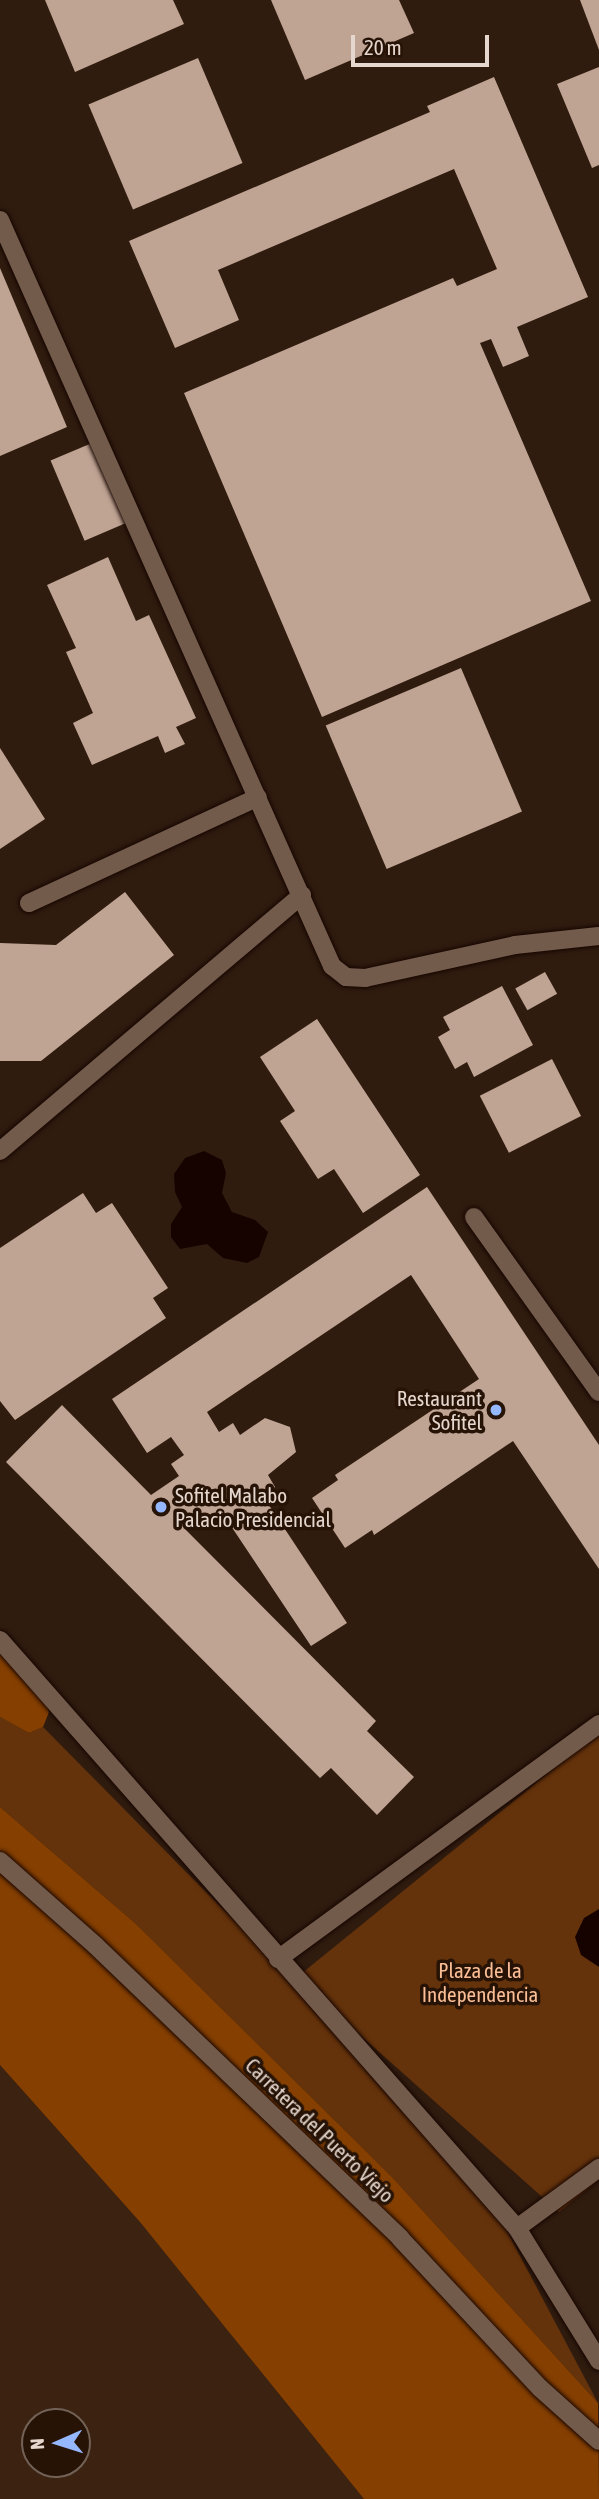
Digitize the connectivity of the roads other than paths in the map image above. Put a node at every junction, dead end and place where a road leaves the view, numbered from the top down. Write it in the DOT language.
graph roads {
  1 [pos="0,220"];
  2 [pos="258,797"];
  3 [pos="302,895"];
  4 [pos="29,904"];
  5 [pos="599,936"];
  6 [pos="0,1151"];
  7 [pos="474,1217"];
  8 [pos="599,1392"];
  9 [pos="0,1640"];
  10 [pos="599,1724"];
  11 [pos="0,1861"];
  12 [pos="278,1959"];
  13 [pos="599,2168"];
  14 [pos="517,2228"];
  15 [pos="599,2361"];
  16 [pos="599,2441"];
  1 -- 2 [label="street"];
  2 -- 3 [label="street"];
  2 -- 4 [label="street"];
  3 -- 5 [label="street"];
  3 -- 6 [label="street"];
  7 -- 8 [label="street"];
  9 -- 12 [label="street"];
  10 -- 12 [label="street"];
  11 -- 16 [label="street, Carretera del Puerto Viejo"];
  12 -- 14 [label="street"];
  13 -- 14 [label="street"];
  14 -- 15 [label="street"];
}
